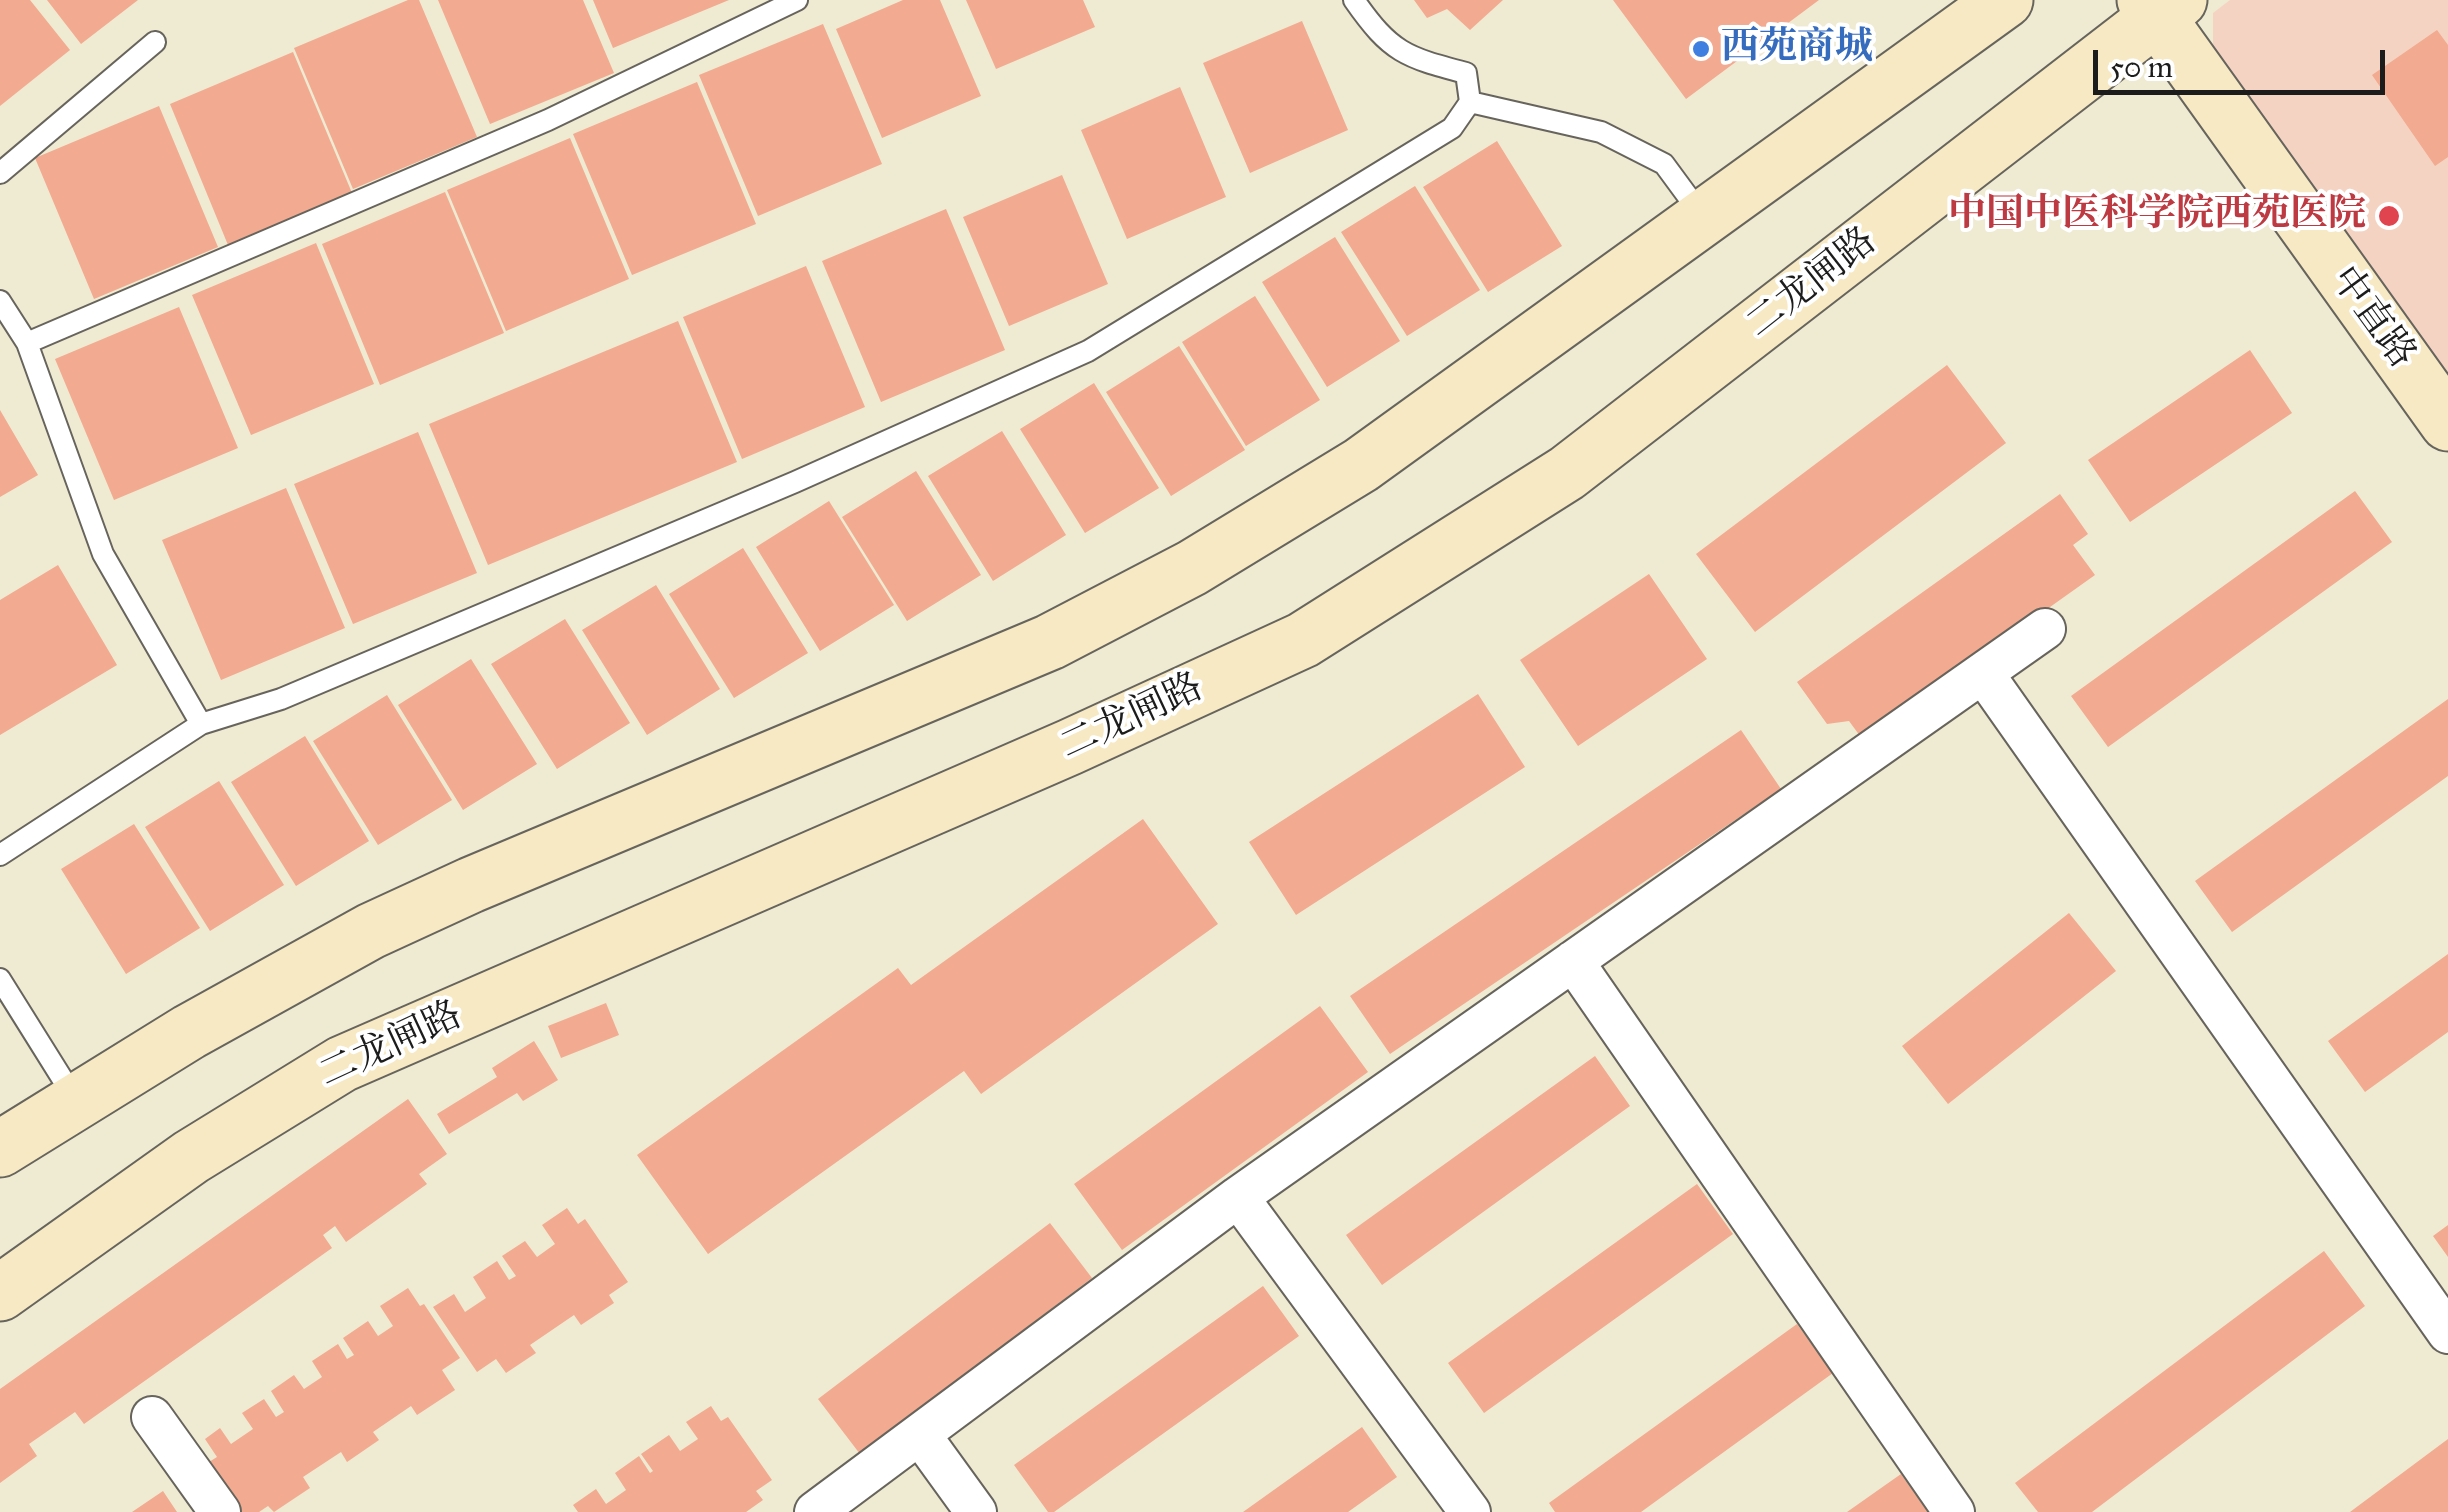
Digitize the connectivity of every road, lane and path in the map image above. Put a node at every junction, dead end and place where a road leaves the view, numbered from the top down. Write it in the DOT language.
graph roads {
  1 [pos="797,0"];
  2 [pos="1354,0"];
  3 [pos="2004,0"];
  4 [pos="2160,6"];
  5 [pos="155,42"];
  6 [pos="1470,102"];
  7 [pos="0,173"];
  8 [pos="1704,218"];
  9 [pos="0,301"];
  10 [pos="27,343"];
  11 [pos="2448,423"];
  12 [pos="2045,629"];
  13 [pos="1983,672"];
  14 [pos="201,724"];
  15 [pos="0,855"];
  16 [pos="1573,961"];
  17 [pos="0,979"];
  18 [pos="76,1100"];
  19 [pos="0,1149"];
  20 [pos="1238,1196"];
  21 [pos="0,1293"];
  22 [pos="2448,1333"];
  23 [pos="152,1417"];
  24 [pos="921,1436"];
  25 [pos="220,1512"];
  26 [pos="815,1512"];
  27 [pos="976,1512"];
  28 [pos="1470,1512"];
  29 [pos="1954,1512"];
  1 -- 10 [label="lane"];
  2 -- 6 [label="lane"];
  3 -- 8 [label="main road"];
  4 -- 11 [label="main road, 中直路"];
  4 -- 21 [label="main road, 二龙闸路"];
  5 -- 7 [label="lane"];
  6 -- 8 [label="lane"];
  6 -- 14 [label="lane"];
  8 -- 18 [label="main road"];
  9 -- 10 [label="lane"];
  10 -- 14 [label="lane"];
  12 -- 13 [label="street"];
  13 -- 16 [label="street"];
  13 -- 22 [label="street"];
  14 -- 15 [label="lane"];
  16 -- 20 [label="street"];
  16 -- 29 [label="street"];
  17 -- 18 [label="lane"];
  18 -- 19 [label="main road"];
  20 -- 24 [label="street"];
  20 -- 28 [label="street"];
  23 -- 25 [label="street"];
  24 -- 26 [label="street"];
  24 -- 27 [label="street"];
}
